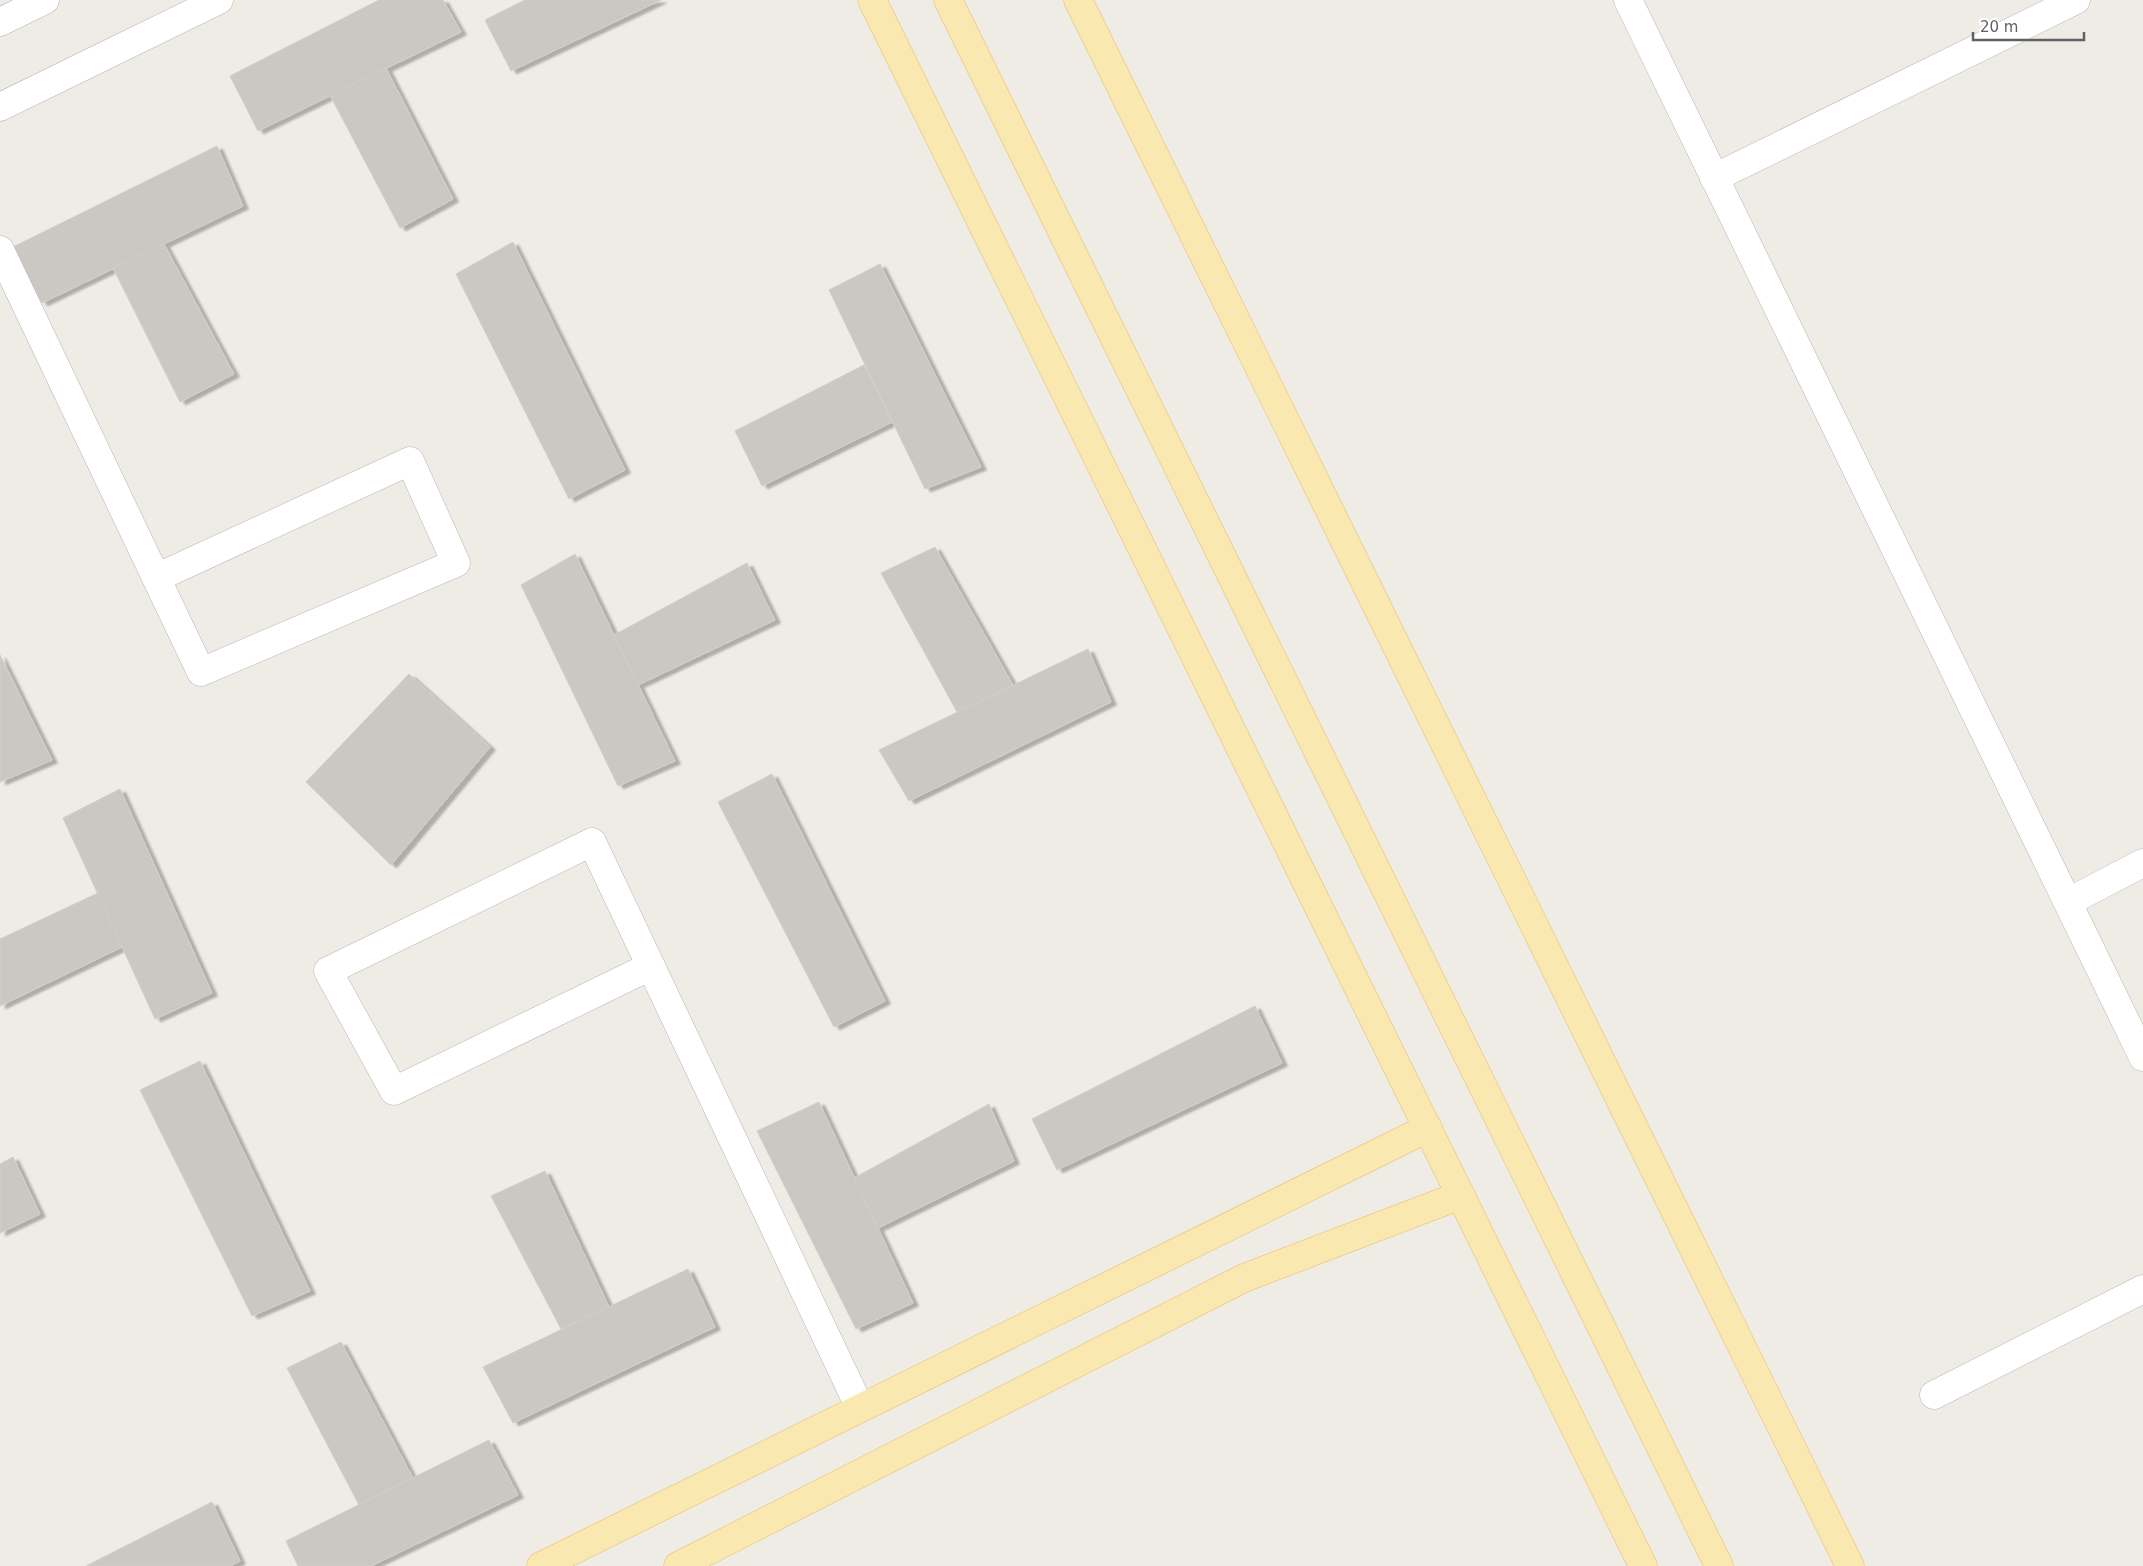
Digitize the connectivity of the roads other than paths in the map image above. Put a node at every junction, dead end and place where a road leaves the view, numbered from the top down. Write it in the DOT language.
graph roads {
  1 [pos="45,0"];
  2 [pos="219,0"];
  3 [pos="872,0"];
  4 [pos="948,0"];
  5 [pos="1078,0"];
  6 [pos="1628,0"];
  7 [pos="2076,0"];
  8 [pos="0,22"];
  9 [pos="0,107"];
  10 [pos="1714,178"];
  11 [pos="0,250"];
  12 [pos="156,578"];
  13 [pos="2143,863"];
  14 [pos="2068,902"];
  15 [pos="650,966"];
  16 [pos="2143,1057"];
  17 [pos="1428,1128"];
  18 [pos="1461,1195"];
  19 [pos="2143,1288"];
  20 [pos="1934,1395"];
  21 [pos="860,1408"];
  22 [pos="541,1566"];
  23 [pos="678,1566"];
  24 [pos="1643,1566"];
  25 [pos="1719,1566"];
  26 [pos="1850,1566"];
  1 -- 8 [label="street"];
  2 -- 9 [label="street"];
  3 -- 17 [label="main road"];
  4 -- 25 [label="main road"];
  5 -- 26 [label="main road"];
  6 -- 10 [label="street"];
  7 -- 10 [label="street"];
  10 -- 14 [label="street"];
  11 -- 12 [label="street"];
  12 -- 12 [label="street"];
  13 -- 14 [label="street"];
  14 -- 16 [label="street"];
  15 -- 15 [label="street"];
  15 -- 21 [label="street"];
  17 -- 18 [label="main road"];
  17 -- 21 [label="main road"];
  18 -- 23 [label="main road"];
  18 -- 24 [label="main road"];
  19 -- 20 [label="street"];
  21 -- 22 [label="main road"];
}
